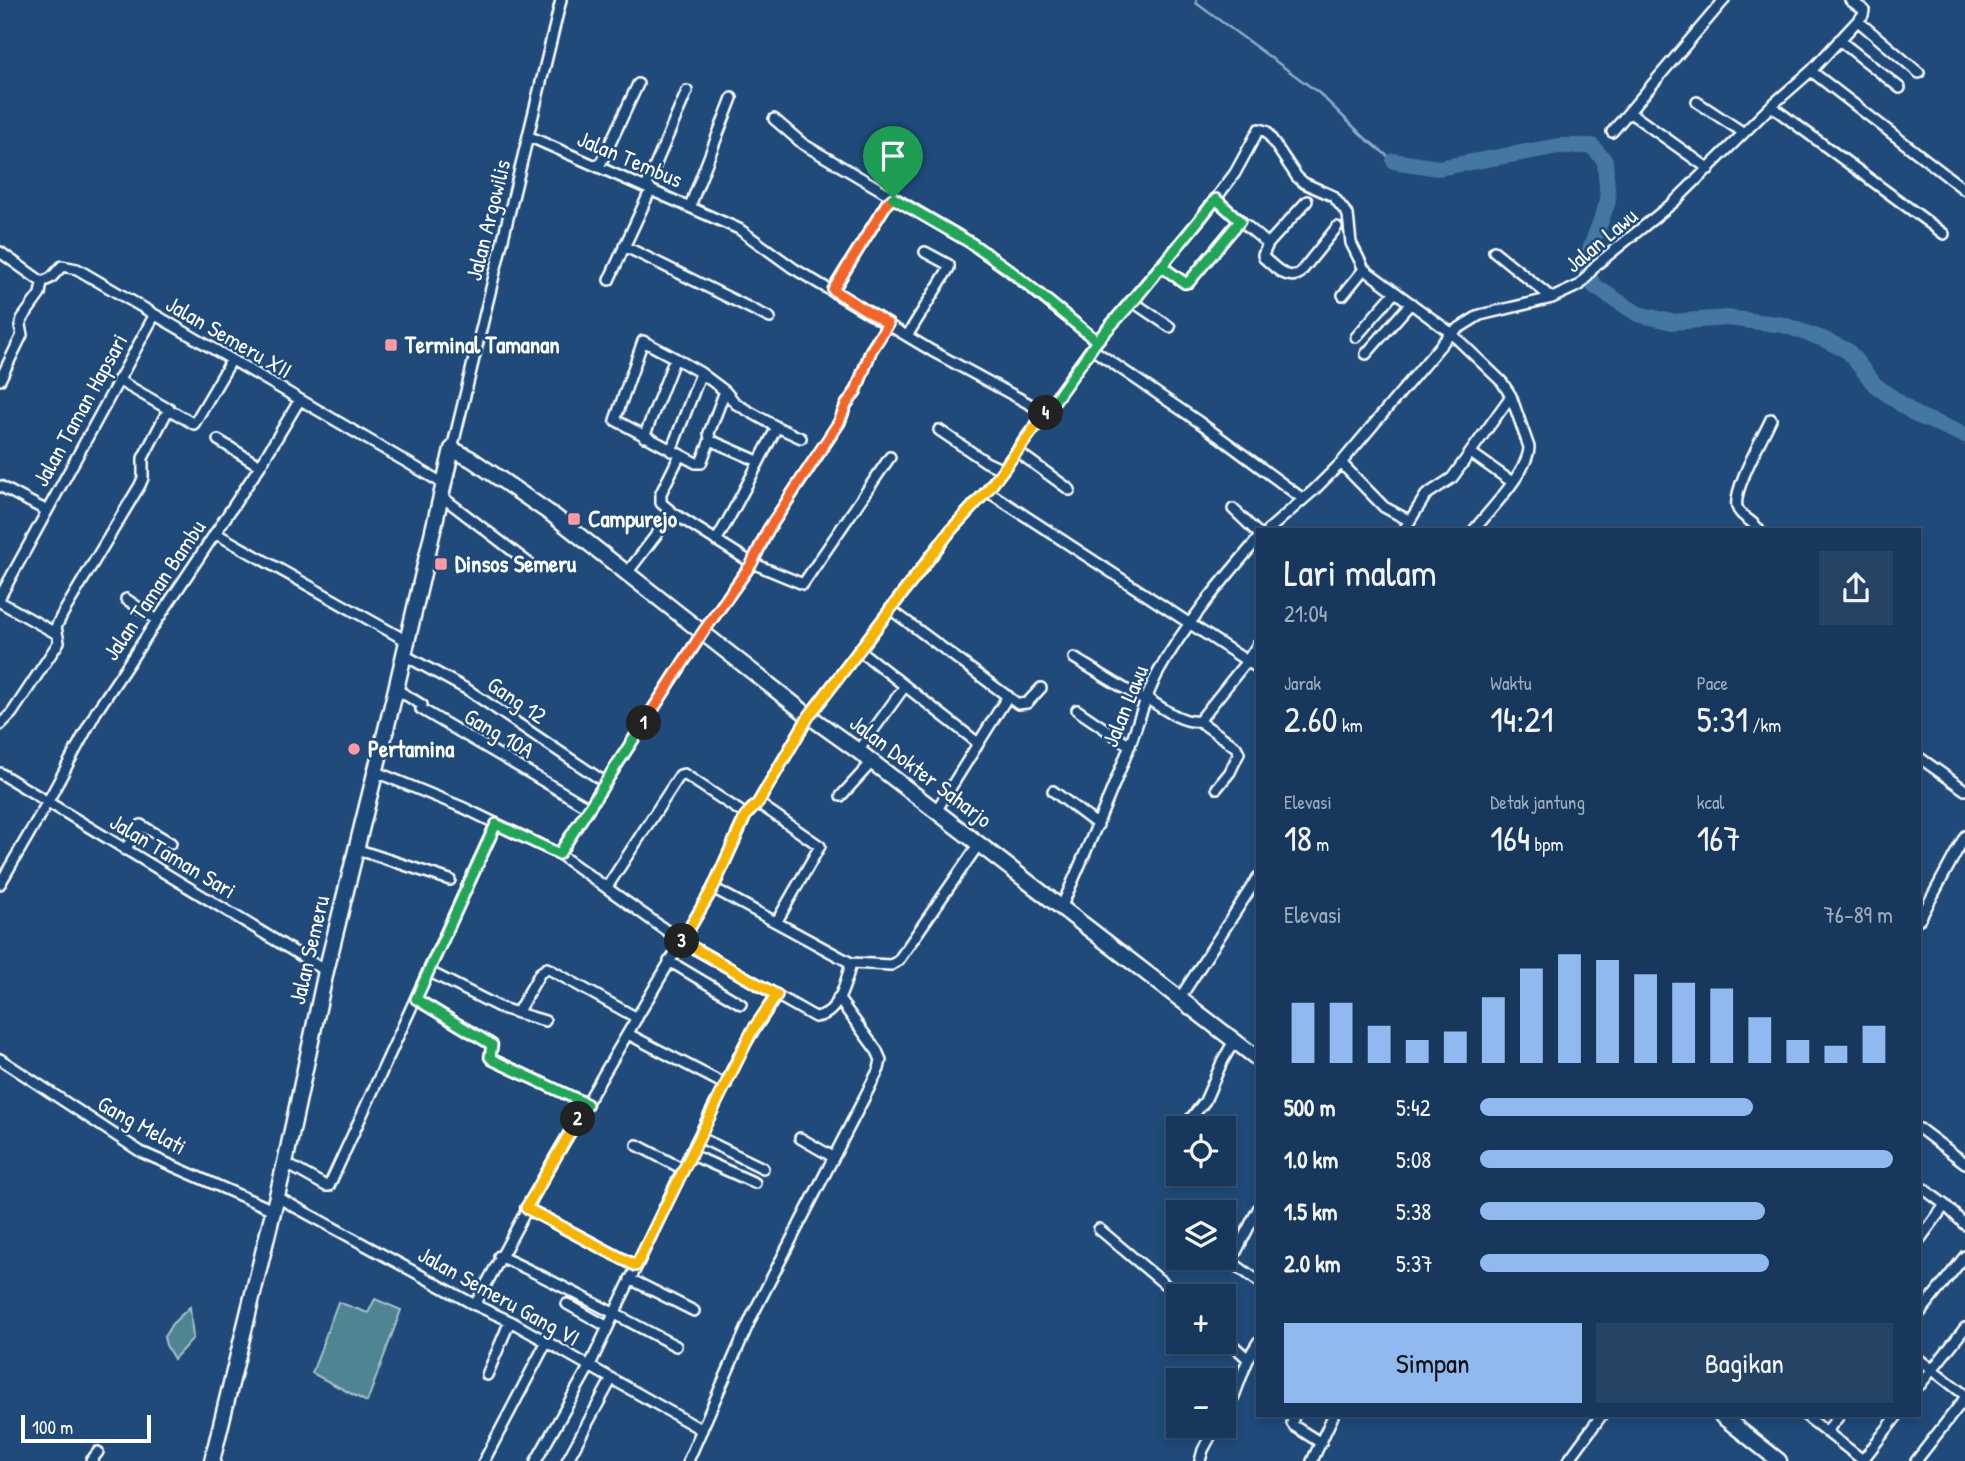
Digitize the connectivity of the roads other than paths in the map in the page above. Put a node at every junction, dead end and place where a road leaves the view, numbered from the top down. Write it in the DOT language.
graph roads {
  1 [pos="561,0"];
  2 [pos="1724,0"];
  3 [pos="1850,0"];
  4 [pos="1857,21"];
  5 [pos="1839,40"];
  6 [pos="1811,71"];
  7 [pos="1919,73"];
  8 [pos="638,84"];
  9 [pos="1899,88"];
  10 [pos="687,91"];
  11 [pos="732,98"];
  12 [pos="1697,102"];
  13 [pos="1771,106"];
  14 [pos="1629,112"];
  15 [pos="774,119"];
  16 [pos="1612,132"];
  17 [pos="1744,133"];
  18 [pos="528,136"];
  19 [pos="599,167"];
  20 [pos="1709,169"];
  21 [pos="648,188"];
  22 [pos="1965,190"];
  23 [pos="893,198"];
  24 [pos="1216,199"];
  25 [pos="1307,201"];
  26 [pos="690,206"];
  27 [pos="1240,221"];
  28 [pos="1336,227"];
  29 [pos="1944,234"];
  30 [pos="1268,244"];
  31 [pos="624,247"];
  32 [pos="1494,251"];
  33 [pos="0,252"];
  34 [pos="925,252"];
  35 [pos="1161,266"];
  36 [pos="1364,269"];
  37 [pos="609,279"];
  38 [pos="42,282"];
  39 [pos="833,290"];
  40 [pos="1395,292"];
  41 [pos="1343,295"];
  42 [pos="1552,298"];
  43 [pos="1133,302"];
  44 [pos="1411,303"];
  45 [pos="153,316"];
  46 [pos="770,318"];
  47 [pos="888,324"];
  48 [pos="1170,327"];
  49 [pos="1451,333"];
  50 [pos="907,336"];
  51 [pos="1356,337"];
  52 [pos="1095,345"];
  53 [pos="1366,354"];
  54 [pos="676,358"];
  55 [pos="231,361"];
  56 [pos="701,373"];
  57 [pos="0,380"];
  58 [pos="118,380"];
  59 [pos="725,391"];
  60 [pos="1511,396"];
  61 [pos="299,401"];
  62 [pos="169,408"];
  63 [pos="1046,413"];
  64 [pos="1772,419"];
  65 [pos="777,427"];
  66 [pos="940,430"];
  67 [pos="644,437"];
  68 [pos="802,438"];
  69 [pos="218,440"];
  70 [pos="710,440"];
  71 [pos="452,449"];
  72 [pos="1018,452"];
  73 [pos="675,453"];
  74 [pos="1471,453"];
  75 [pos="890,457"];
  76 [pos="758,461"];
  77 [pos="1341,463"];
  78 [pos="260,466"];
  79 [pos="1003,470"];
  80 [pos="1512,482"];
  81 [pos="0,486"];
  82 [pos="442,490"];
  83 [pos="1070,490"];
  84 [pos="987,491"];
  85 [pos="1303,499"];
  86 [pos="1233,509"];
  87 [pos="47,511"];
  88 [pos="673,513"];
  89 [pos="1410,521"];
  90 [pos="1270,528"];
  91 [pos="1405,528"];
  92 [pos="1476,528"];
  93 [pos="1758,528"];
  94 [pos="1256,531"];
  95 [pos="215,533"];
  96 [pos="716,541"];
  97 [pos="1256,542"];
  98 [pos="752,563"];
  99 [pos="530,564"];
  100 [pos="627,573"];
  101 [pos="126,598"];
  102 [pos="0,599"];
  103 [pos="890,609"];
  104 [pos="157,620"];
  105 [pos="1190,624"];
  106 [pos="703,632"];
  107 [pos="57,634"];
  108 [pos="1256,647"];
  109 [pos="406,648"];
  110 [pos="859,650"];
  111 [pos="1074,658"];
  112 [pos="1247,661"];
  113 [pos="1256,667"];
  114 [pos="905,686"];
  115 [pos="1041,688"];
  116 [pos="396,690"];
  117 [pos="1008,696"];
  118 [pos="1145,700"];
  119 [pos="1077,710"];
  120 [pos="809,716"];
  121 [pos="1199,721"];
  122 [pos="0,725"];
  123 [pos="978,743"];
  124 [pos="1130,746"];
  125 [pos="858,751"];
  126 [pos="1921,759"];
  127 [pos="872,762"];
  128 [pos="376,772"];
  129 [pos="0,773"];
  130 [pos="606,783"];
  131 [pos="1217,788"];
  132 [pos="1965,790"];
  133 [pos="1053,791"];
  134 [pos="841,796"];
  135 [pos="47,803"];
  136 [pos="758,803"];
  137 [pos="589,808"];
  138 [pos="936,811"];
  139 [pos="746,815"];
  140 [pos="496,824"];
  141 [pos="1098,825"];
  142 [pos="1965,836"];
  143 [pos="172,843"];
  144 [pos="979,844"];
  145 [pos="356,849"];
  146 [pos="125,850"];
  147 [pos="559,854"];
  148 [pos="450,880"];
  149 [pos="1256,880"];
  150 [pos="0,884"];
  151 [pos="607,887"];
  152 [pos="713,888"];
  153 [pos="1061,908"];
  154 [pos="1921,917"];
  155 [pos="777,921"];
  156 [pos="681,942"];
  157 [pos="670,961"];
  158 [pos="851,963"];
  159 [pos="326,971"];
  160 [pos="428,971"];
  161 [pos="777,995"];
  162 [pos="838,998"];
  163 [pos="1180,998"];
  164 [pos="416,999"];
  165 [pos="741,1003"];
  166 [pos="517,1013"];
  167 [pos="637,1018"];
  168 [pos="545,1021"];
  169 [pos="628,1034"];
  170 [pos="1234,1041"];
  171 [pos="1256,1058"];
  172 [pos="0,1059"];
  173 [pos="726,1085"];
  174 [pos="587,1104"];
  175 [pos="1193,1116"];
  176 [pos="1921,1130"];
  177 [pos="699,1138"];
  178 [pos="800,1138"];
  179 [pos="637,1145"];
  180 [pos="690,1154"];
  181 [pos="833,1157"];
  182 [pos="285,1163"];
  183 [pos="1965,1163"];
  184 [pos="763,1168"];
  185 [pos="683,1169"];
  186 [pos="755,1183"];
  187 [pos="1921,1187"];
  188 [pos="275,1203"];
  189 [pos="1945,1205"];
  190 [pos="526,1208"];
  191 [pos="1256,1213"];
  192 [pos="1965,1225"];
  193 [pos="1099,1229"];
  194 [pos="1921,1238"];
  195 [pos="499,1256"];
  196 [pos="1965,1256"];
  197 [pos="636,1266"];
  198 [pos="630,1279"];
  199 [pos="1256,1280"];
  200 [pos="1166,1285"];
  201 [pos="567,1304"];
  202 [pos="475,1305"];
  203 [pos="694,1311"];
  204 [pos="1921,1312"];
  205 [pos="614,1314"];
  206 [pos="510,1321"];
  207 [pos="608,1327"];
  208 [pos="1965,1328"];
  209 [pos="547,1341"];
  210 [pos="1256,1345"];
  211 [pos="676,1346"];
  212 [pos="1236,1348"];
  213 [pos="1247,1358"];
  214 [pos="1921,1361"];
  215 [pos="589,1367"];
  216 [pos="1932,1369"];
  217 [pos="487,1375"];
  218 [pos="611,1380"];
  219 [pos="1921,1384"];
  220 [pos="1236,1389"];
  221 [pos="1965,1397"];
  222 [pos="1294,1417"];
  223 [pos="1333,1417"];
  224 [pos="1600,1417"];
  225 [pos="1727,1417"];
  226 [pos="1807,1417"];
  227 [pos="1838,1417"];
  228 [pos="1896,1417"];
  229 [pos="702,1430"];
  230 [pos="1826,1432"];
  231 [pos="1210,1438"];
  232 [pos="1321,1443"];
  233 [pos="98,1452"];
  234 [pos="92,1461"];
  235 [pos="212,1461"];
  236 [pos="484,1461"];
  237 [pos="536,1461"];
  238 [pos="566,1461"];
  239 [pos="688,1461"];
  240 [pos="1200,1461"];
  241 [pos="1312,1461"];
  242 [pos="1568,1461"];
  243 [pos="1779,1461"];
  244 [pos="1863,1461"];
  245 [pos="1916,1461"];
  1 -- 18 [label="street, Jalan Argowilis"];
  2 -- 14 [label="street"];
  3 -- 4 [label="street"];
  4 -- 5 [label="street, Jalan Lawu"];
  4 -- 7 [label="street"];
  5 -- 6 [label="street, Jalan Lawu"];
  5 -- 9 [label="street"];
  6 -- 13 [label="street, Jalan Lawu"];
  6 -- 22 [label="street"];
  8 -- 19 [label="street"];
  10 -- 21 [label="street"];
  11 -- 26 [label="street"];
  12 -- 17 [label="street"];
  13 -- 17 [label="street, Jalan Lawu"];
  13 -- 29 [label="street"];
  14 -- 16 [label="street"];
  14 -- 20 [label="street"];
  15 -- 23 [label="street"];
  17 -- 20 [label="street, Jalan Lawu"];
  18 -- 19 [label="street, Jalan Tembus"];
  18 -- 71 [label="street, Jalan Argowilis"];
  19 -- 21 [label="street, Jalan Tembus"];
  20 -- 42 [label="street, Jalan Lawu"];
  21 -- 26 [label="street, Jalan Tembus"];
  21 -- 31 [label="street"];
  23 -- 39 [label="street"];
  23 -- 52 [label="street"];
  24 -- 27 [label="street"];
  24 -- 35 [label="street"];
  24 -- 36 [label="street"];
  25 -- 30 [label="street"];
  26 -- 39 [label="street, Jalan Tembus"];
  27 -- 30 [label="street"];
  27 -- 35 [label="street"];
  28 -- 30 [label="street"];
  31 -- 37 [label="street"];
  31 -- 46 [label="street"];
  32 -- 42 [label="street"];
  33 -- 38 [label="street"];
  34 -- 50 [label="street"];
  35 -- 43 [label="street"];
  36 -- 40 [label="street"];
  36 -- 41 [label="street"];
  38 -- 45 [label="street, Jalan Semeru XII"];
  38 -- 57 [label="street"];
  39 -- 47 [label="street, Jalan Tembus"];
  40 -- 44 [label="street"];
  40 -- 51 [label="street"];
  42 -- 49 [label="street, Jalan Lawu"];
  43 -- 48 [label="street"];
  43 -- 52 [label="street"];
  44 -- 49 [label="street"];
  44 -- 53 [label="street"];
  45 -- 55 [label="street, Jalan Semeru XII"];
  45 -- 58 [label="street, Jalan Taman Hapsari"];
  47 -- 50 [label="street, Jalan Tembus"];
  47 -- 98 [label="street"];
  49 -- 60 [label="street"];
  49 -- 77 [label="street, Jalan Lawu"];
  50 -- 63 [label="street, Jalan Tembus"];
  52 -- 63 [label="street"];
  52 -- 85 [label="street"];
  54 -- 56 [label="street"];
  54 -- 67 [label="street"];
  54 -- 67 [label="street"];
  55 -- 61 [label="street, Jalan Semeru XII"];
  55 -- 62 [label="street"];
  56 -- 59 [label="street"];
  56 -- 73 [label="street"];
  58 -- 62 [label="street"];
  58 -- 87 [label="street, Jalan Taman Hapsari"];
  59 -- 65 [label="street"];
  59 -- 70 [label="street"];
  60 -- 74 [label="street"];
  60 -- 80 [label="street"];
  61 -- 78 [label="street, Jalan Taman Bambu"];
  61 -- 82 [label="street, Jalan Semeru XII"];
  62 -- 107 [label="street"];
  63 -- 72 [label="street"];
  64 -- 93 [label="street"];
  65 -- 68 [label="street"];
  65 -- 76 [label="street"];
  66 -- 79 [label="street"];
  67 -- 73 [label="street"];
  69 -- 78 [label="street"];
  70 -- 73 [label="street"];
  70 -- 76 [label="street"];
  71 -- 82 [label="highway, Jalan Semeru"];
  71 -- 100 [label="highway, Jalan Dokter Saharjo"];
  72 -- 79 [label="street"];
  72 -- 83 [label="street"];
  73 -- 88 [label="street"];
  74 -- 80 [label="street"];
  74 -- 89 [label="street"];
  75 -- 98 [label="street"];
  76 -- 96 [label="street"];
  77 -- 85 [label="street, Jalan Lawu"];
  77 -- 89 [label="street"];
  78 -- 95 [label="street, Jalan Taman Bambu"];
  79 -- 84 [label="street"];
  80 -- 92 [label="street"];
  81 -- 87 [label="street"];
  82 -- 99 [label="street, Jalan Semeru XII"];
  82 -- 109 [label="highway, Jalan Semeru"];
  84 -- 103 [label="street"];
  84 -- 105 [label="street"];
  85 -- 90 [label="street, Jalan Lawu"];
  86 -- 94 [label="street"];
  87 -- 102 [label="street, Jalan Taman Hapsari"];
  88 -- 96 [label="street"];
  88 -- 100 [label="street"];
  89 -- 91 [label="street"];
  95 -- 104 [label="street, Jalan Taman Bambu"];
  95 -- 109 [label="street, Gang 12"];
  96 -- 98 [label="street"];
  97 -- 105 [label="street, Jalan Lawu"];
  98 -- 106 [label="street"];
  100 -- 106 [label="highway, Jalan Dokter Saharjo"];
  101 -- 104 [label="street"];
  102 -- 107 [label="street"];
  103 -- 110 [label="street"];
  103 -- 117 [label="street"];
  104 -- 135 [label="street, Jalan Taman Bambu"];
  105 -- 112 [label="street"];
  105 -- 118 [label="street, Jalan Lawu"];
  106 -- 120 [label="highway, Jalan Dokter Saharjo"];
  106 -- 130 [label="street"];
  107 -- 122 [label="street"];
  108 -- 112 [label="street"];
  109 -- 116 [label="highway, Jalan Semeru"];
  109 -- 130 [label="street, Gang 12"];
  110 -- 114 [label="street"];
  110 -- 120 [label="street"];
  111 -- 118 [label="street"];
  112 -- 113 [label="street"];
  112 -- 121 [label="street"];
  114 -- 123 [label="street"];
  114 -- 125 [label="street"];
  115 -- 117 [label="street"];
  116 -- 128 [label="highway, Jalan Semeru"];
  116 -- 137 [label="street, Gang 10A"];
  117 -- 123 [label="street"];
  118 -- 121 [label="street"];
  118 -- 124 [label="street, Jalan Lawu"];
  119 -- 124 [label="street"];
  120 -- 125 [label="highway, Jalan Dokter Saharjo"];
  120 -- 136 [label="street"];
  121 -- 131 [label="street"];
  123 -- 138 [label="street"];
  124 -- 141 [label="street, Jalan Lawu"];
  125 -- 127 [label="highway, Jalan Dokter Saharjo"];
  126 -- 132 [label="street"];
  127 -- 134 [label="street"];
  127 -- 138 [label="highway, Jalan Dokter Saharjo"];
  128 -- 140 [label="street"];
  128 -- 145 [label="highway, Jalan Semeru"];
  129 -- 135 [label="street, Jalan Taman Sari"];
  130 -- 137 [label="street"];
  133 -- 141 [label="street"];
  135 -- 146 [label="street, Jalan Taman Sari"];
  135 -- 150 [label="street, Jalan Taman Bambu"];
  136 -- 139 [label="street"];
  136 -- 155 [label="street"];
  137 -- 147 [label="street"];
  138 -- 144 [label="highway, Jalan Dokter Saharjo"];
  139 -- 151 [label="street"];
  139 -- 152 [label="street"];
  140 -- 147 [label="street"];
  140 -- 160 [label="street"];
  141 -- 153 [label="street, Jalan Lawu"];
  142 -- 154 [label="street"];
  143 -- 146 [label="street"];
  144 -- 153 [label="highway, Jalan Dokter Saharjo"];
  144 -- 158 [label="street"];
  145 -- 148 [label="street"];
  145 -- 159 [label="highway, Jalan Semeru"];
  146 -- 159 [label="street, Jalan Taman Sari"];
  147 -- 151 [label="street"];
  149 -- 163 [label="street"];
  151 -- 156 [label="street"];
  152 -- 155 [label="street"];
  152 -- 156 [label="street"];
  153 -- 163 [label="highway, Jalan Dokter Saharjo"];
  155 -- 158 [label="street"];
  156 -- 157 [label="street"];
  156 -- 161 [label="street"];
  157 -- 165 [label="street"];
  157 -- 167 [label="street"];
  158 -- 162 [label="street"];
  159 -- 182 [label="highway, Jalan Semeru"];
  160 -- 164 [label="street"];
  160 -- 166 [label="street"];
  161 -- 162 [label="street"];
  161 -- 173 [label="street"];
  162 -- 181 [label="street"];
  163 -- 170 [label="highway, Jalan Dokter Saharjo"];
  164 -- 174 [label="street"];
  164 -- 182 [label="street"];
  166 -- 167 [label="street"];
  166 -- 168 [label="street"];
  167 -- 169 [label="street"];
  169 -- 173 [label="street"];
  169 -- 174 [label="street"];
  170 -- 171 [label="highway, Jalan Dokter Saharjo"];
  170 -- 175 [label="street"];
  172 -- 188 [label="street, Gang Melati"];
  173 -- 177 [label="street"];
  174 -- 190 [label="street"];
  176 -- 183 [label="street"];
  177 -- 180 [label="street"];
  177 -- 184 [label="street"];
  178 -- 181 [label="street"];
  179 -- 185 [label="street"];
  180 -- 185 [label="street"];
  180 -- 186 [label="street"];
  181 -- 229 [label="street"];
  182 -- 188 [label="highway, Jalan Semeru"];
  185 -- 197 [label="street"];
  187 -- 189 [label="street"];
  188 -- 202 [label="street, Jalan Semeru Gang VI"];
  188 -- 235 [label="highway, Jalan Semeru"];
  189 -- 192 [label="street"];
  189 -- 194 [label="street"];
  190 -- 195 [label="street"];
  190 -- 197 [label="street"];
  191 -- 199 [label="street"];
  193 -- 200 [label="street"];
  195 -- 202 [label="street"];
  195 -- 205 [label="street"];
  196 -- 204 [label="street"];
  197 -- 198 [label="street"];
  198 -- 203 [label="street"];
  198 -- 205 [label="street"];
  201 -- 207 [label="street"];
  202 -- 206 [label="street, Jalan Semeru Gang VI"];
  205 -- 207 [label="street"];
  205 -- 211 [label="street"];
  206 -- 209 [label="street, Jalan Semeru Gang VI"];
  206 -- 217 [label="street"];
  207 -- 215 [label="street"];
  208 -- 216 [label="street"];
  209 -- 215 [label="street, Jalan Semeru Gang VI"];
  209 -- 236 [label="street"];
  210 -- 213 [label="street"];
  212 -- 213 [label="street"];
  213 -- 220 [label="street"];
  214 -- 216 [label="street"];
  215 -- 218 [label="street, Jalan Semeru Gang VI"];
  215 -- 237 [label="street"];
  216 -- 219 [label="street"];
  216 -- 221 [label="street"];
  218 -- 229 [label="street, Jalan Semeru Gang VI"];
  218 -- 238 [label="street"];
  221 -- 245 [label="street"];
  222 -- 232 [label="street"];
  223 -- 232 [label="street"];
  224 -- 242 [label="street"];
  225 -- 243 [label="highway"];
  226 -- 230 [label="street"];
  227 -- 230 [label="street"];
  228 -- 244 [label="street"];
  229 -- 239 [label="street"];
  230 -- 244 [label="street"];
  231 -- 240 [label="street"];
  232 -- 241 [label="street"];
  233 -- 234 [label="street"];
}
